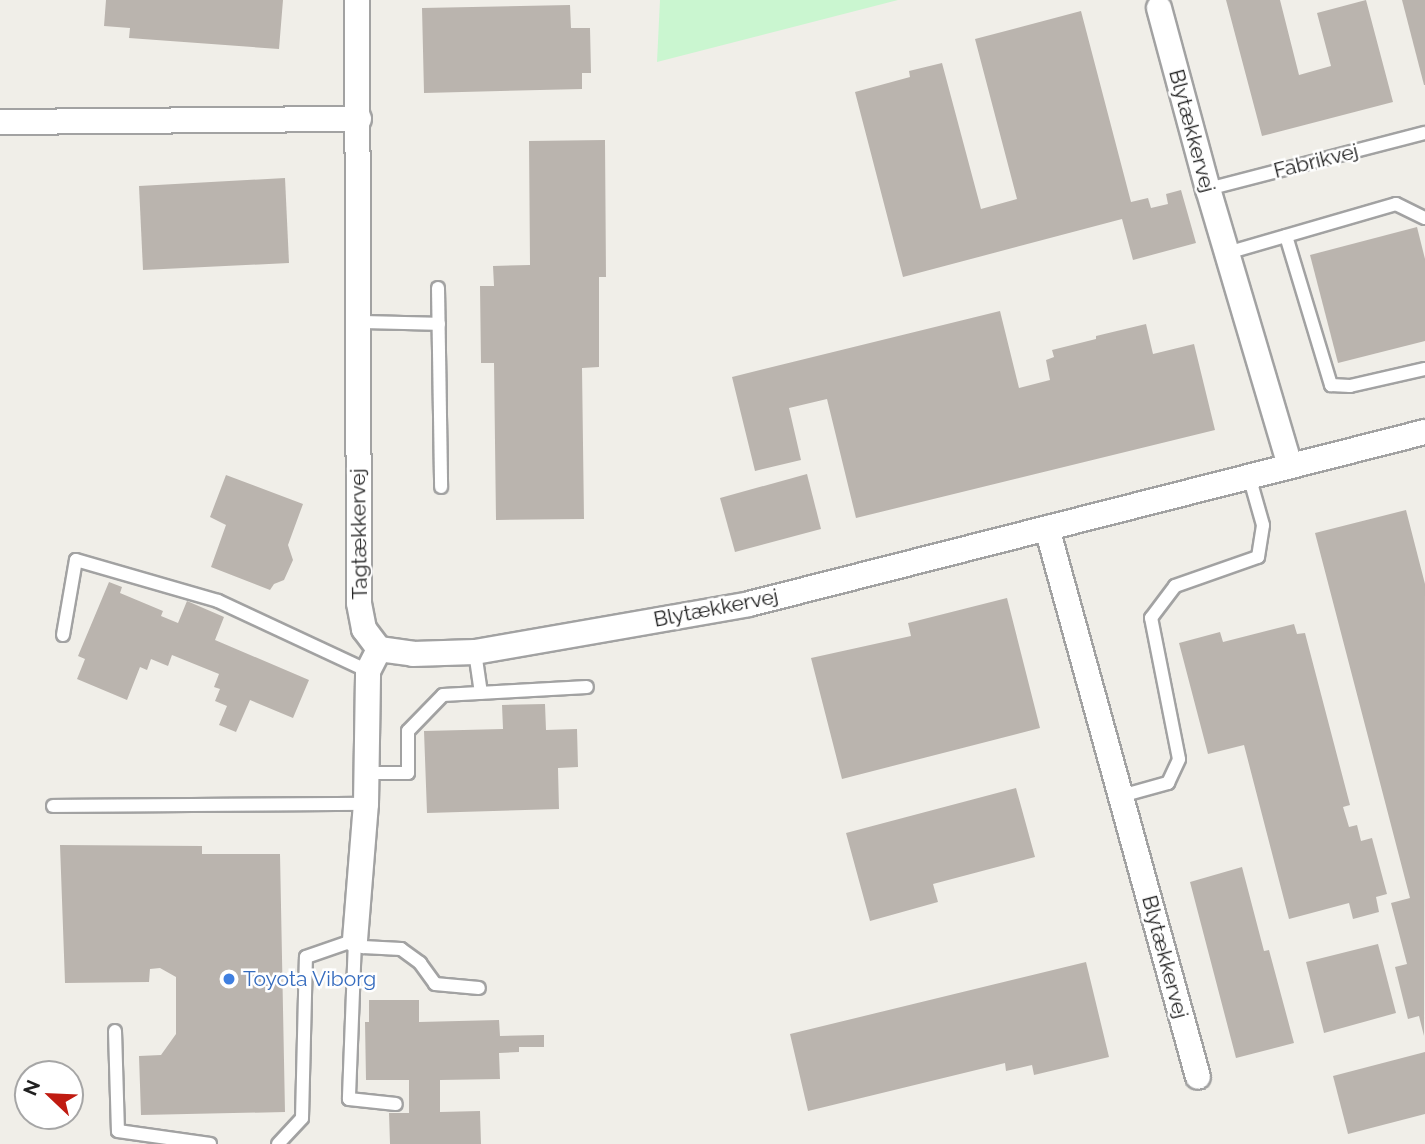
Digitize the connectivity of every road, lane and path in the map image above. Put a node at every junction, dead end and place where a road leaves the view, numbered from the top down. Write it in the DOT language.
graph roads {
  1 [pos="357,0"];
  2 [pos="1159,4"];
  3 [pos="359,118"];
  4 [pos="0,122"];
  5 [pos="1425,134"];
  6 [pos="1208,189"];
  7 [pos="1425,218"];
  8 [pos="1286,236"];
  9 [pos="1227,253"];
  10 [pos="438,288"];
  11 [pos="359,322"];
  12 [pos="439,324"];
  13 [pos="1425,369"];
  14 [pos="1425,432"];
  15 [pos="1290,465"];
  16 [pos="1249,476"];
  17 [pos="441,487"];
  18 [pos="1047,528"];
  19 [pos="63,635"];
  20 [pos="379,649"];
  21 [pos="475,652"];
  22 [pos="368,671"];
  23 [pos="587,687"];
  24 [pos="481,693"];
  25 [pos="366,773"];
  26 [pos="1121,796"];
  27 [pos="366,804"];
  28 [pos="53,806"];
  29 [pos="355,940"];
  30 [pos="479,988"];
  31 [pos="115,1031"];
  32 [pos="1198,1077"];
  33 [pos="396,1104"];
  34 [pos="210,1144"];
  35 [pos="278,1144"];
  1 -- 3 [label="street, Tagtækkervej"];
  2 -- 6 [label="street, Blytækkervej"];
  3 -- 4 [label="street"];
  3 -- 11 [label="street, Tagtækkervej"];
  5 -- 6 [label="lane, Fabrikvej"];
  6 -- 9 [label="street, Blytækkervej"];
  7 -- 8 [label="lane"];
  8 -- 9 [label="lane"];
  8 -- 13 [label="lane"];
  9 -- 15 [label="street, Blytækkervej"];
  10 -- 12 [label="lane"];
  11 -- 12 [label="lane"];
  11 -- 20 [label="street, Tagtækkervej"];
  12 -- 17 [label="lane"];
  14 -- 15 [label="street, Blytækkervej"];
  15 -- 16 [label="street, Blytækkervej"];
  16 -- 18 [label="street, Blytækkervej"];
  16 -- 26 [label="lane"];
  18 -- 21 [label="street, Blytækkervej"];
  18 -- 26 [label="street, Blytækkervej"];
  19 -- 22 [label="lane"];
  20 -- 21 [label="street, Blytækkervej"];
  20 -- 22 [label="street"];
  21 -- 24 [label="lane"];
  22 -- 25 [label="street"];
  23 -- 24 [label="lane"];
  24 -- 25 [label="lane"];
  25 -- 27 [label="street"];
  26 -- 32 [label="street, Blytækkervej"];
  27 -- 28 [label="lane"];
  27 -- 29 [label="street"];
  29 -- 30 [label="lane"];
  29 -- 33 [label="lane"];
  29 -- 35 [label="lane"];
  31 -- 34 [label="lane"];
}
